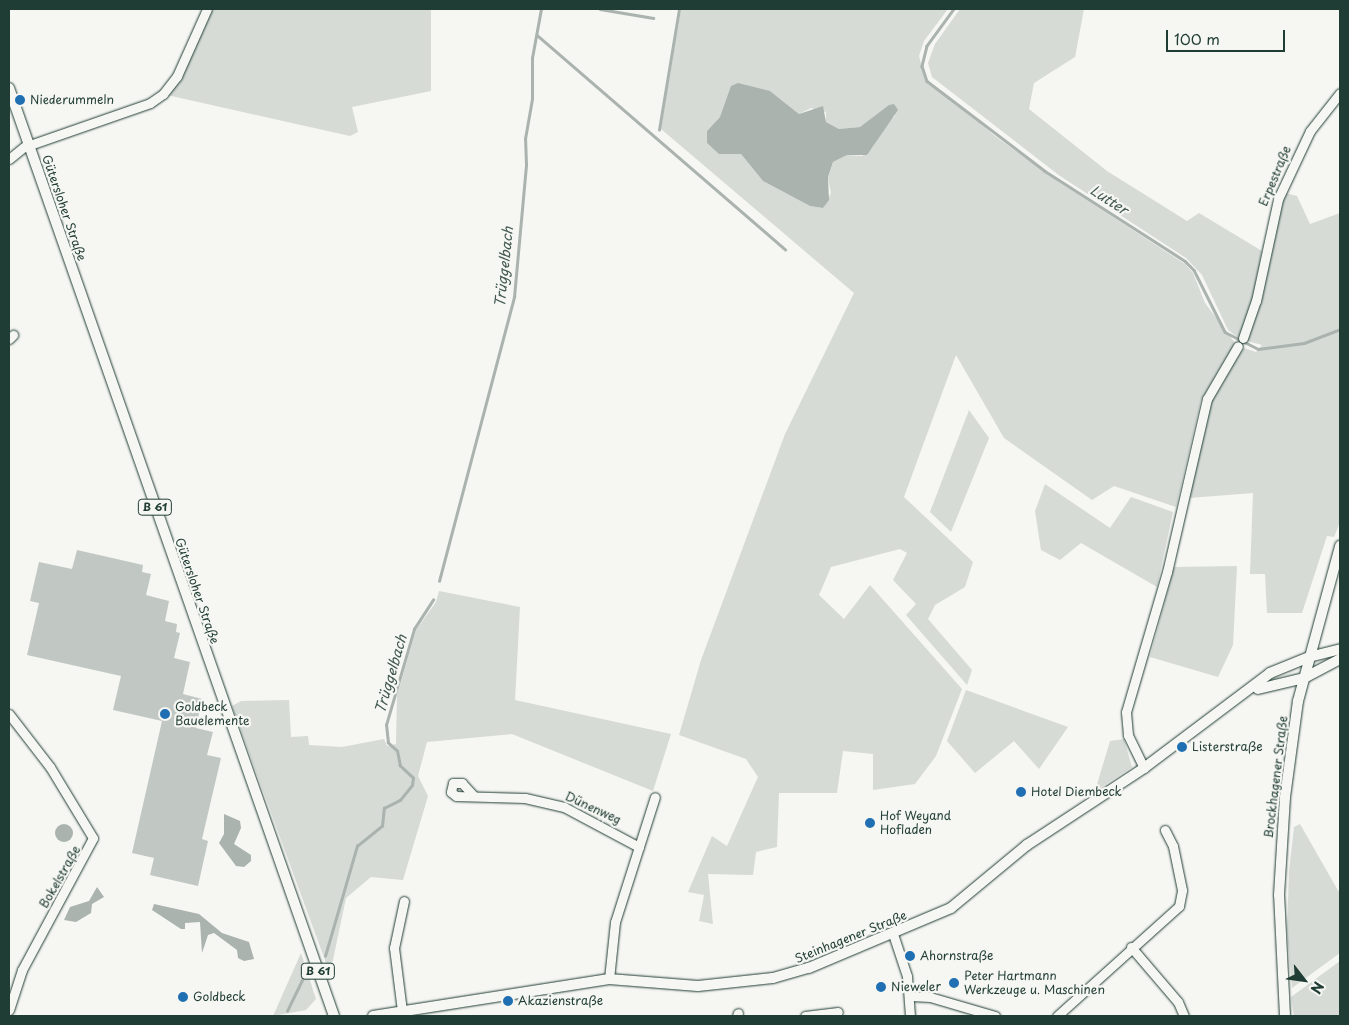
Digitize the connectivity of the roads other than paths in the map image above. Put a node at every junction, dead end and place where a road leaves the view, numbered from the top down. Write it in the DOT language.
graph roads {
  1 [pos="207,9"];
  2 [pos="9,88"];
  3 [pos="1340,93"];
  4 [pos="29,145"];
  5 [pos="9,159"];
  6 [pos="1340,546"];
  7 [pos="1340,649"];
  8 [pos="1309,656"];
  9 [pos="1340,659"];
  10 [pos="1304,678"];
  11 [pos="1241,697"];
  12 [pos="9,714"];
  13 [pos="1144,768"];
  14 [pos="473,795"];
  15 [pos="655,797"];
  16 [pos="1165,830"];
  17 [pos="640,847"];
  18 [pos="404,901"];
  19 [pos="892,934"];
  20 [pos="1131,947"];
  21 [pos="609,979"];
  22 [pos="910,996"];
  23 [pos="9,1010"];
  24 [pos="402,1011"];
  25 [pos="838,1012"];
  26 [pos="334,1016"];
  27 [pos="373,1016"];
  28 [pos="809,1016"];
  29 [pos="910,1016"];
  30 [pos="995,1016"];
  31 [pos="1057,1016"];
  32 [pos="1184,1016"];
  33 [pos="1285,1016"];
  1 -- 4 [label="street"];
  2 -- 4 [label="main road, Gütersloher Straße / B 61"];
  3 -- 13 [label="street, Erpestraße"];
  4 -- 5 [label="street"];
  4 -- 26 [label="main road, Gütersloher Straße / B 61"];
  6 -- 8 [label="main road, Brockhagener Straße"];
  7 -- 8 [label="main road, Steinhagener Straße"];
  8 -- 10 [label="main road, Brockhagener Straße"];
  8 -- 11 [label="main road, Steinhagener Straße"];
  9 -- 10 [label="main road, Steinhagener Straße"];
  10 -- 11 [label="main road, Steinhagener Straße"];
  10 -- 33 [label="main road, Brockhagener Straße"];
  11 -- 13 [label="main road, Steinhagener Straße"];
  12 -- 23 [label="street, Bokelstraße"];
  13 -- 19 [label="main road, Steinhagener Straße"];
  14 -- 17 [label="street, Dünenweg"];
  15 -- 17 [label="street"];
  16 -- 20 [label="street"];
  17 -- 21 [label="street"];
  18 -- 24 [label="street"];
  19 -- 21 [label="main road, Steinhagener Straße"];
  19 -- 22 [label="street"];
  20 -- 31 [label="street"];
  20 -- 32 [label="street"];
  21 -- 24 [label="main road, Steinhagener Straße"];
  22 -- 29 [label="street"];
  22 -- 30 [label="street"];
  24 -- 27 [label="main road, Steinhagener Straße"];
  25 -- 28 [label="street"];
}
